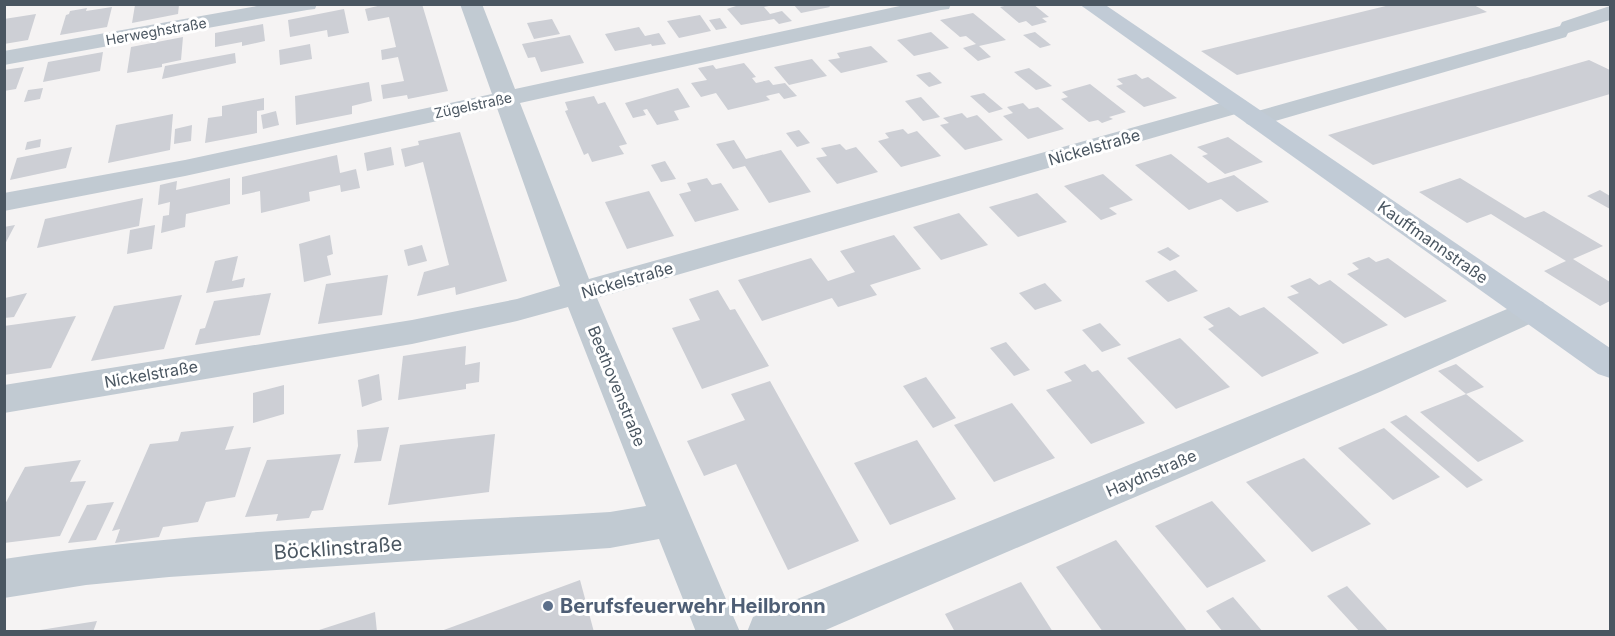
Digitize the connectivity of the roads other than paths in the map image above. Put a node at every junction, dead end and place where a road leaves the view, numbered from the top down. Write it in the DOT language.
graph roads {
  1 [pos="307,4"];
  2 [pos="471,4"];
  3 [pos="941,4"];
  4 [pos="1089,4"];
  5 [pos="1611,13"];
  6 [pos="4,58"];
  7 [pos="507,98"];
  8 [pos="1246,112"];
  9 [pos="4,202"];
  10 [pos="579,294"];
  11 [pos="1531,310"];
  12 [pos="1611,365"];
  13 [pos="4,399"];
  14 [pos="672,519"];
  15 [pos="4,579"];
  16 [pos="717,632"];
  17 [pos="769,632"];
  1 -- 6 [label="street, Herweghstraße"];
  2 -- 7 [label="street, Beethovenstraße"];
  3 -- 7 [label="street, Zügelstraße"];
  4 -- 8 [label="street, Kauffmannstraße"];
  5 -- 8 [label="street"];
  7 -- 9 [label="street, Zügelstraße"];
  7 -- 10 [label="street, Beethovenstraße"];
  8 -- 10 [label="street, Nickelstraße"];
  8 -- 11 [label="street, Kauffmannstraße"];
  10 -- 13 [label="street, Nickelstraße"];
  10 -- 14 [label="street, Beethovenstraße"];
  11 -- 12 [label="street, Kauffmannstraße"];
  11 -- 17 [label="street, Haydnstraße"];
  14 -- 15 [label="street, Böcklinstraße"];
  14 -- 16 [label="street, Beethovenstraße"];
}
